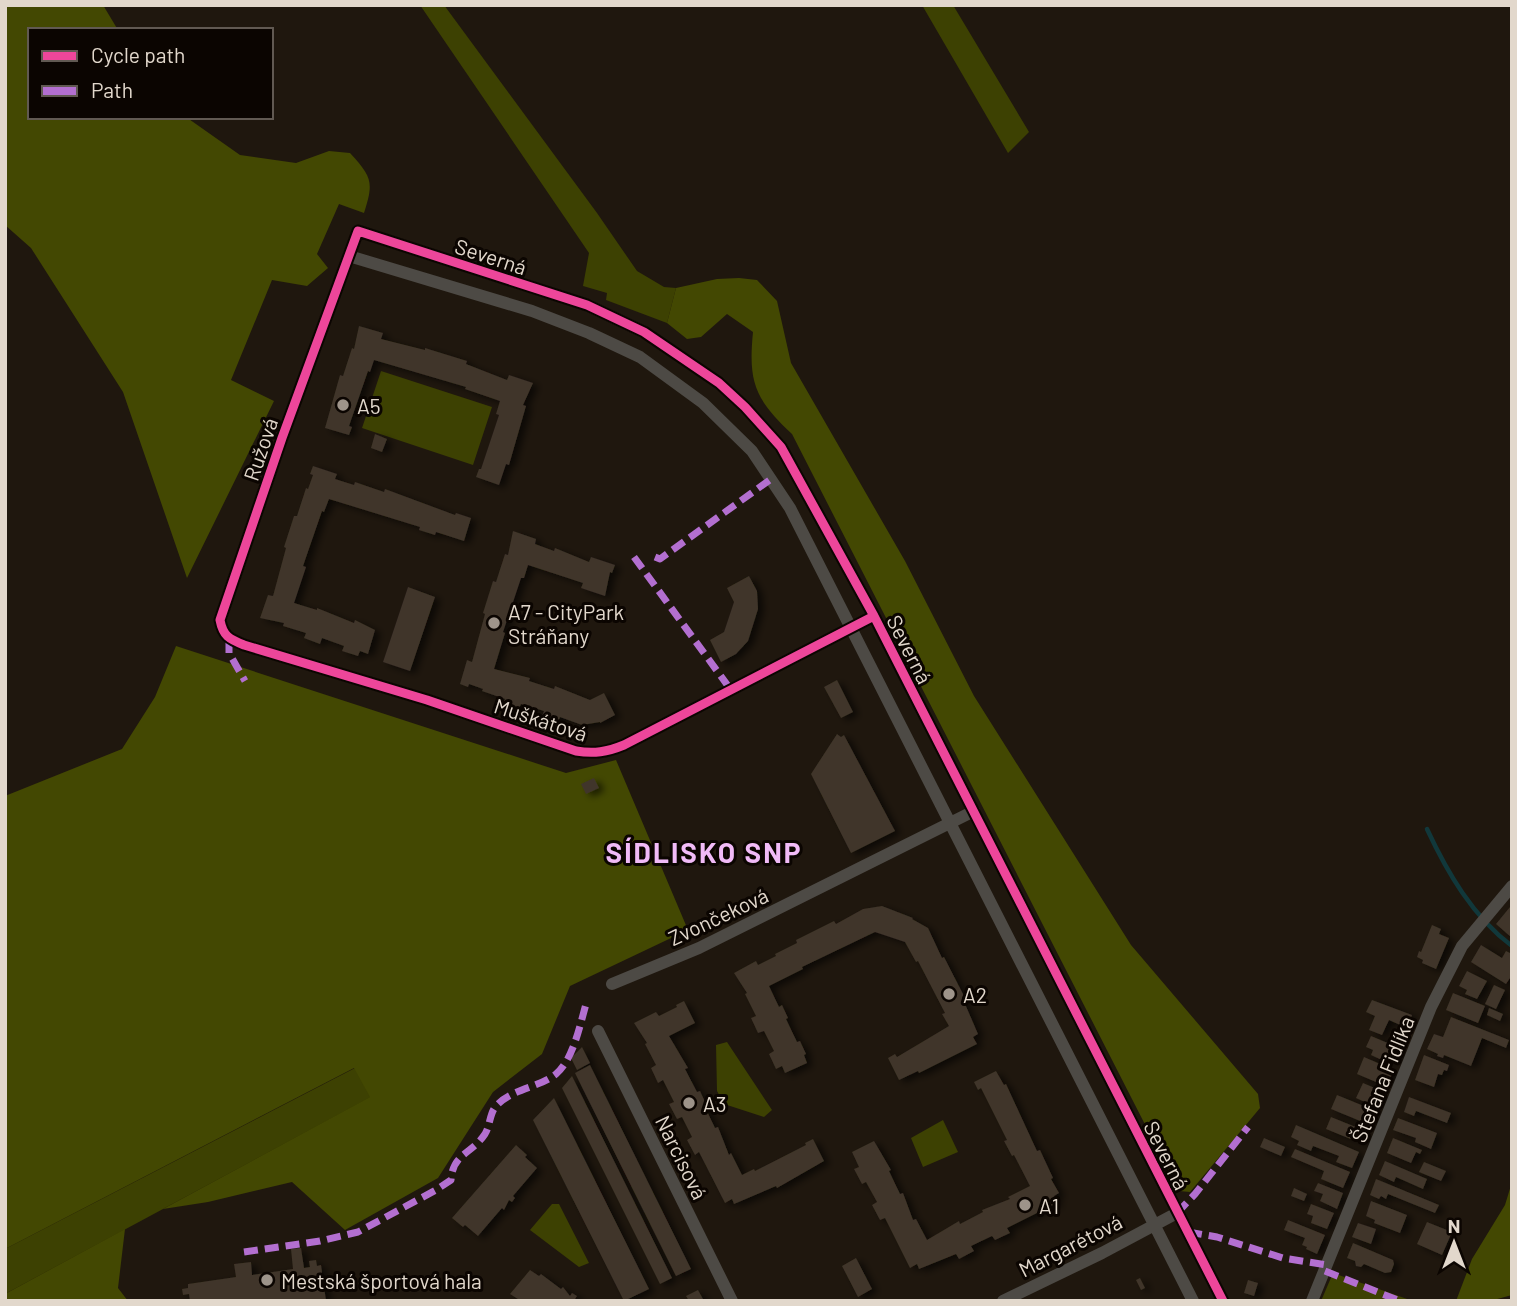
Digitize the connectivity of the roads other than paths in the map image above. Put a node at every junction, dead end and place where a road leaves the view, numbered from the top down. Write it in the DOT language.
graph roads {
  1 [pos="358,231"];
  2 [pos="349,256"];
  3 [pos="587,305"];
  4 [pos="579,329"];
  5 [pos="874,616"];
  6 [pos="851,627"];
  7 [pos="244,645"];
  8 [pos="974,811"];
  9 [pos="951,822"];
  10 [pos="1512,886"];
  11 [pos="612,984"];
  12 [pos="598,1031"];
  13 [pos="1177,1213"];
  14 [pos="1155,1224"];
  15 [pos="733,1301"];
  16 [pos="1003,1301"];
  17 [pos="1193,1301"];
  18 [pos="1223,1301"];
  19 [pos="1312,1301"];
  1 -- 2 [label="street, Ružová"];
  1 -- 3 [label="street, Severná"];
  2 -- 4 [label="street, Severná"];
  2 -- 7 [label="street, Ružová"];
  3 -- 4 [label="street"];
  3 -- 5 [label="street, Severná"];
  4 -- 6 [label="street, Severná"];
  5 -- 6 [label="street, Muškátová"];
  5 -- 8 [label="street, Severná"];
  6 -- 7 [label="street, Muškátová"];
  6 -- 9 [label="street, Severná"];
  8 -- 9 [label="street, Zvončeková"];
  8 -- 13 [label="street, Severná"];
  9 -- 11 [label="street, Zvončeková"];
  9 -- 14 [label="street, Severná"];
  10 -- 19 [label="street, Štefana Fidlíka"];
  12 -- 15 [label="street, Narcisová"];
  13 -- 14 [label="street, Margarétová"];
  13 -- 18 [label="street, Severná"];
  14 -- 16 [label="street, Margarétová"];
  14 -- 17 [label="street, Severná"];
}
